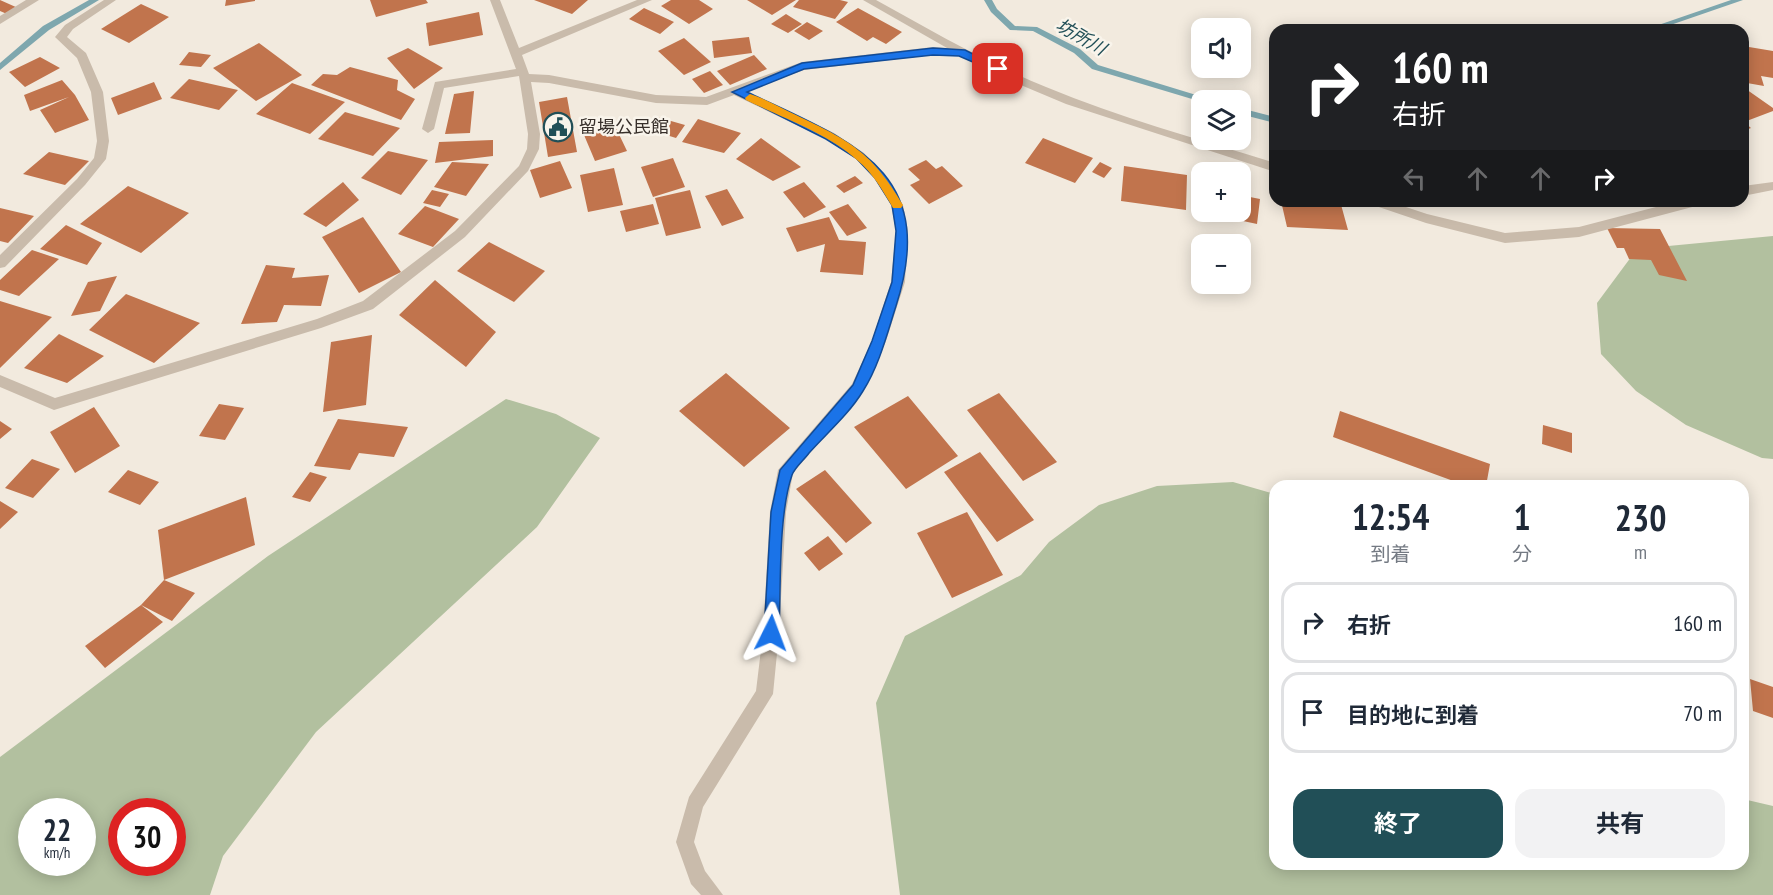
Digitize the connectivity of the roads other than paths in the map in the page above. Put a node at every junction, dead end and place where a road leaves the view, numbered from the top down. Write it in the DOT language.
graph roads {
  1 [pos="34,0"];
  2 [pos="111,0"];
  3 [pos="495,0"];
  4 [pos="647,0"];
  5 [pos="868,0"];
  6 [pos="0,21"];
  7 [pos="961,53"];
  8 [pos="515,54"];
  9 [pos="524,75"];
  10 [pos="738,92"];
  11 [pos="428,129"];
  12 [pos="1269,166"];
  13 [pos="1773,186"];
  14 [pos="1749,190"];
  15 [pos="1392,207"];
  16 [pos="1673,207"];
  17 [pos="0,263"];
  18 [pos="0,381"];
  19 [pos="713,895"];
  1 -- 6 [label="street"];
  2 -- 17 [label="street"];
  3 -- 8 [label="street"];
  4 -- 8 [label="street"];
  5 -- 7 [label="street"];
  7 -- 10 [label="street"];
  7 -- 12 [label="street"];
  8 -- 9 [label="street"];
  9 -- 10 [label="street"];
  9 -- 11 [label="street"];
  9 -- 18 [label="street"];
  10 -- 19 [label="street"];
  13 -- 14 [label="street"];
  15 -- 16 [label="street"];
}
